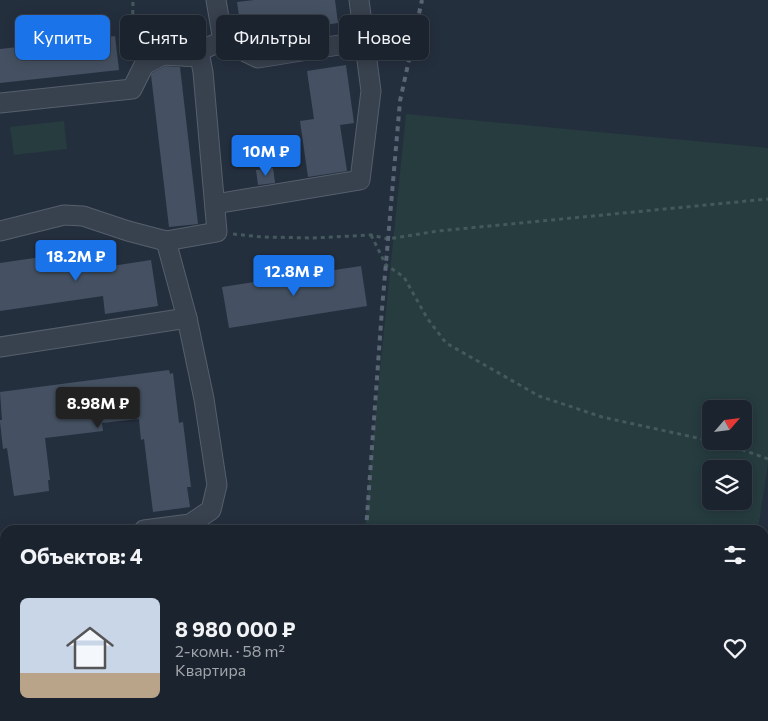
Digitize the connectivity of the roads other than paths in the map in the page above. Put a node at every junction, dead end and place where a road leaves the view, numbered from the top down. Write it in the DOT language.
graph roads {
  1 [pos="216,0"];
  2 [pos="359,0"];
  3 [pos="219,15"];
  4 [pos="361,15"];
  5 [pos="154,60"];
  6 [pos="201,60"];
  7 [pos="367,60"];
  8 [pos="0,103"];
  9 [pos="215,204"];
  10 [pos="0,231"];
  11 [pos="166,241"];
  12 [pos="187,318"];
  13 [pos="0,347"];
  14 [pos="182,525"];
  1 -- 3 [label="street"];
  2 -- 4 [label="street"];
  5 -- 8 [label="street"];
  6 -- 9 [label="street"];
  7 -- 9 [label="street"];
  9 -- 11 [label="street"];
  10 -- 11 [label="street"];
  11 -- 12 [label="street"];
  12 -- 13 [label="street"];
  12 -- 14 [label="street"];
}
